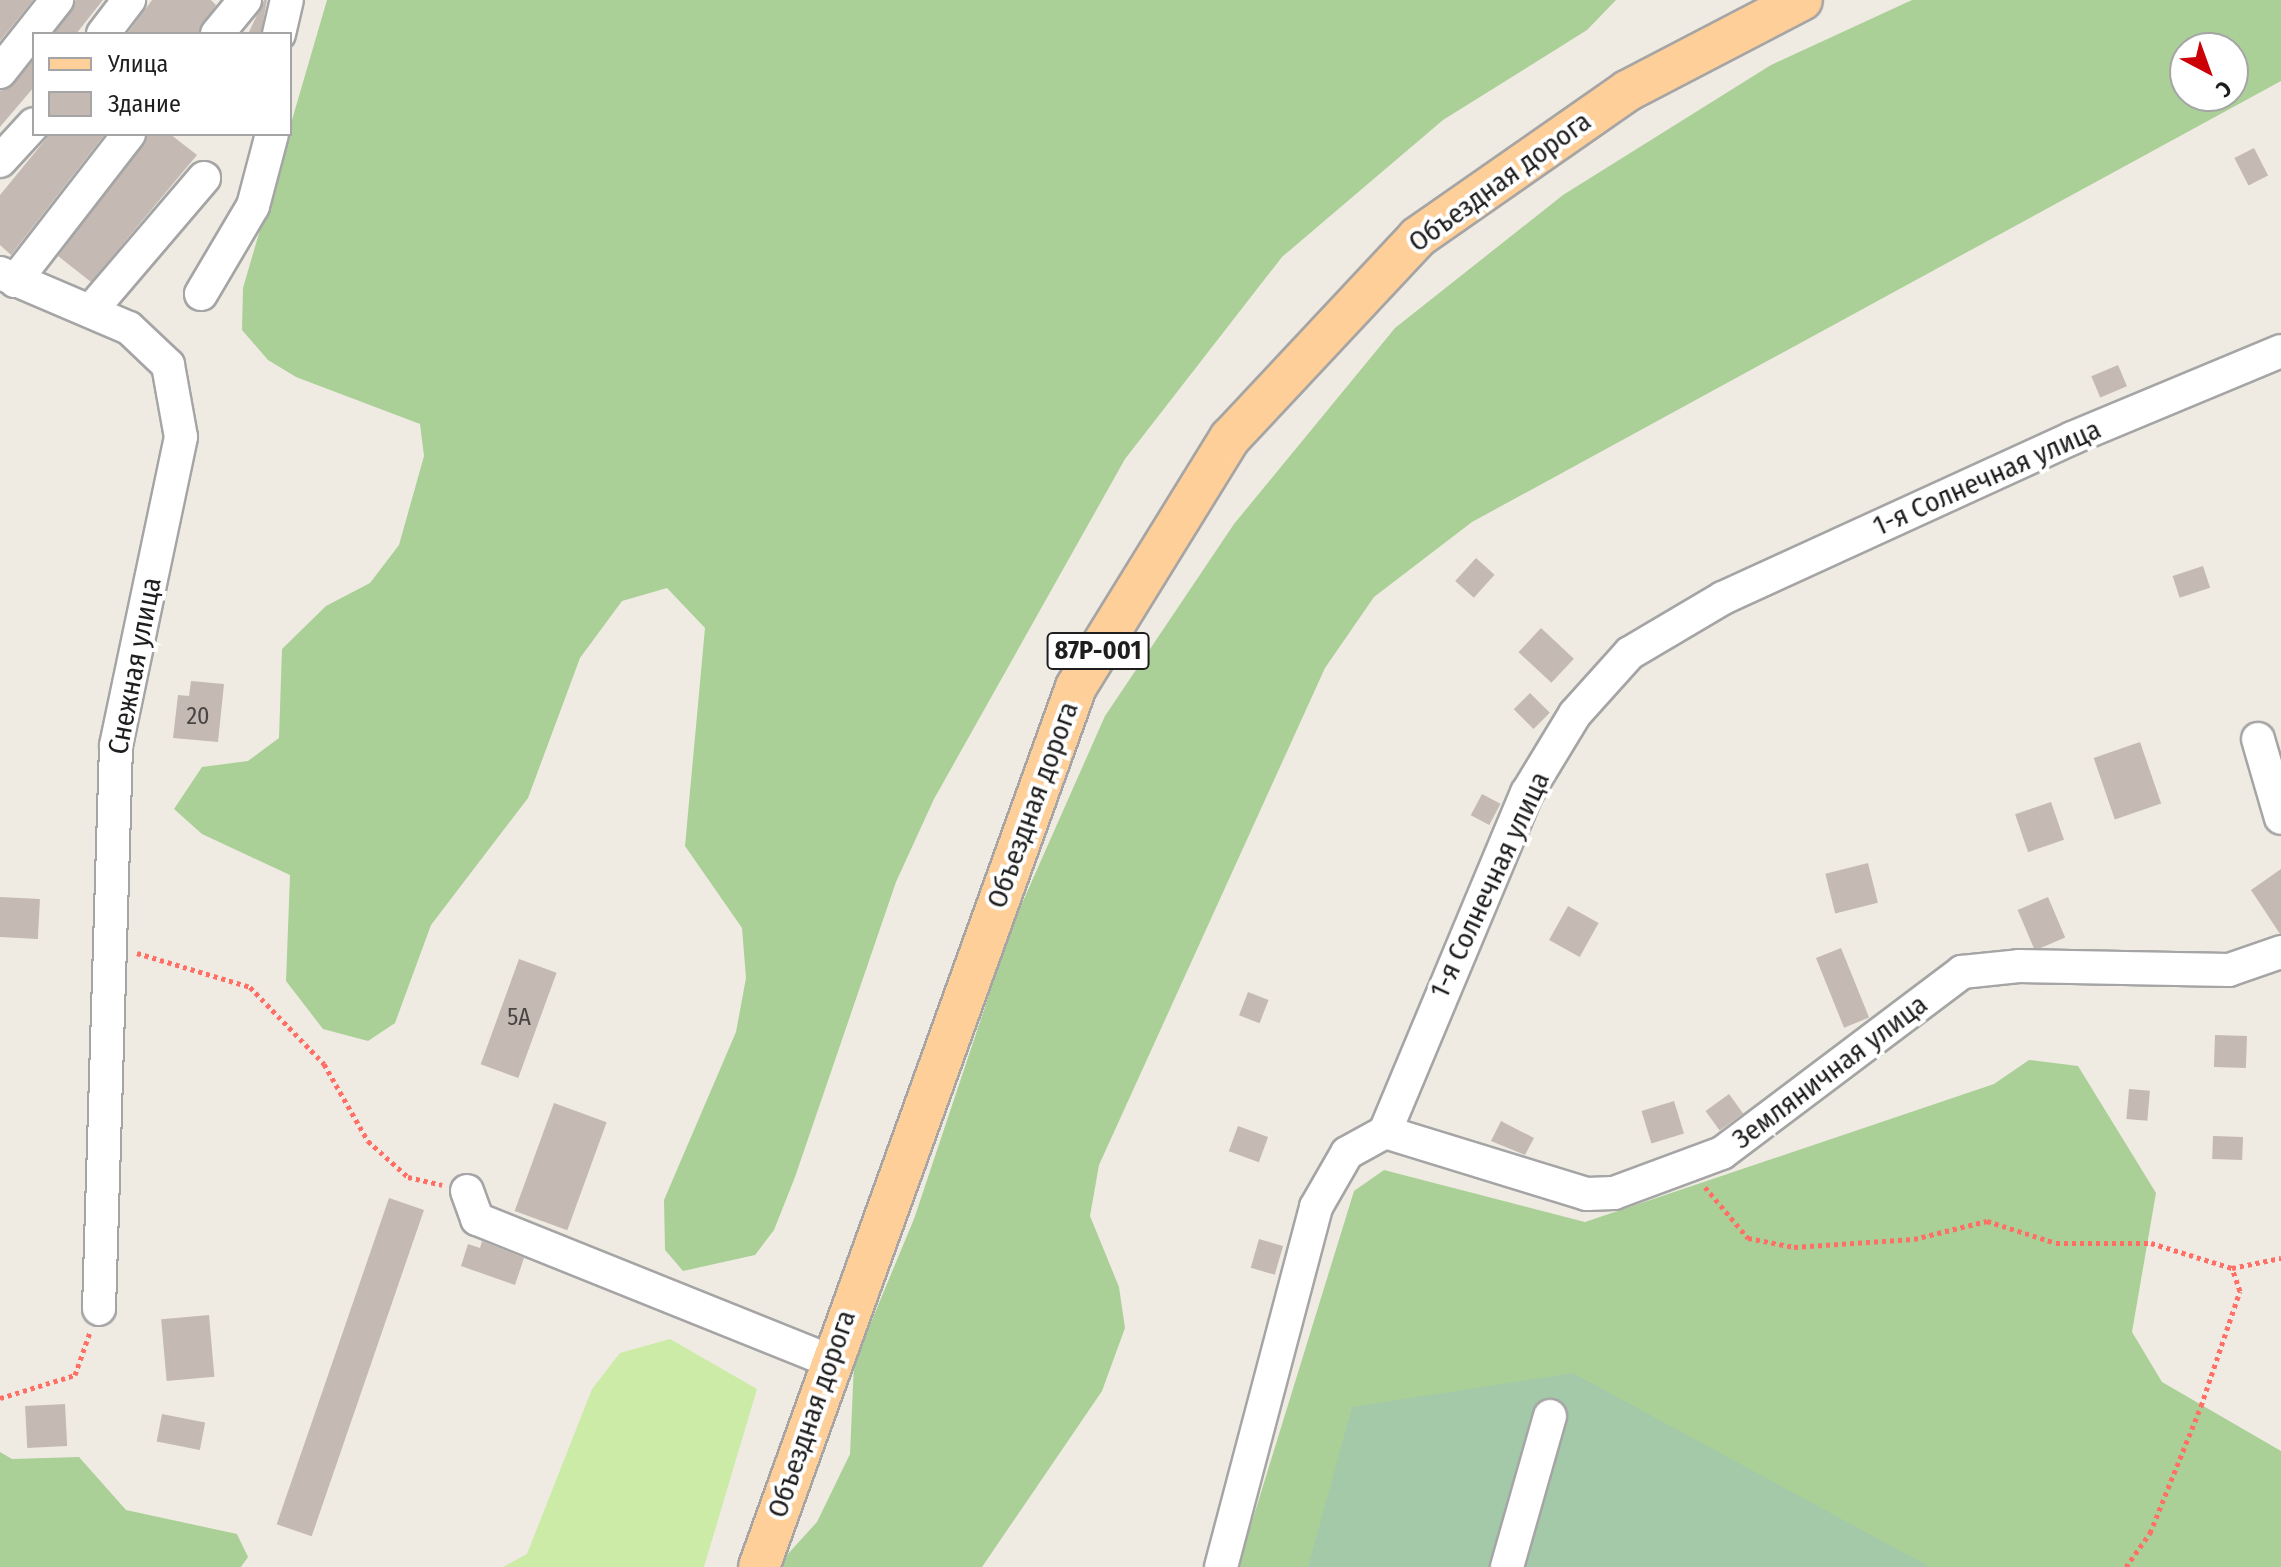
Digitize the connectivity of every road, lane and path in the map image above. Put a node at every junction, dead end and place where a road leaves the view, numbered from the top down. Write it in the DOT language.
graph roads {
  1 [pos="57,0"];
  2 [pos="129,0"];
  3 [pos="245,0"];
  4 [pos="287,0"];
  5 [pos="1802,0"];
  6 [pos="105,32"];
  7 [pos="219,32"];
  8 [pos="279,32"];
  9 [pos="0,72"];
  10 [pos="32,126"];
  11 [pos="127,136"];
  12 [pos="271,136"];
  13 [pos="0,161"];
  14 [pos="204,178"];
  15 [pos="8,277"];
  16 [pos="201,294"];
  17 [pos="93,308"];
  18 [pos="2281,351"];
  19 [pos="2258,739"];
  20 [pos="2281,818"];
  21 [pos="114,946"];
  22 [pos="2281,952"];
  23 [pos="1385,1132"];
  24 [pos="1682,1169"];
  25 [pos="467,1191"];
  26 [pos="2281,1258"];
  27 [pos="2232,1268"];
  28 [pos="99,1309"];
  29 [pos="830,1361"];
  30 [pos="0,1398"];
  31 [pos="1550,1416"];
  32 [pos="759,1567"];
  33 [pos="1221,1567"];
  34 [pos="1507,1567"];
  35 [pos="2126,1567"];
  1 -- 9 [label="street"];
  2 -- 6 [label="street"];
  3 -- 7 [label="street"];
  4 -- 8 [label="street"];
  5 -- 29 [label="main road, Объездная дорога / 87Р-001"];
  10 -- 13 [label="street"];
  11 -- 15 [label="street"];
  12 -- 16 [label="street"];
  14 -- 17 [label="street"];
  15 -- 17 [label="street, Снежная улица"];
  17 -- 21 [label="street, Снежная улица"];
  18 -- 23 [label="street, 1-я Солнечная улица"];
  19 -- 20 [label="street"];
  21 -- 25 [label="path"];
  21 -- 28 [label="street, Снежная улица"];
  22 -- 24 [label="street, Земляничная улица"];
  23 -- 24 [label="street, Земляничная улица"];
  23 -- 33 [label="street"];
  24 -- 27 [label="path"];
  25 -- 29 [label="street"];
  26 -- 27 [label="path"];
  27 -- 35 [label="path"];
  28 -- 30 [label="path"];
  29 -- 32 [label="main road, Объездная дорога / 87Р-001"];
  31 -- 34 [label="street"];
}
